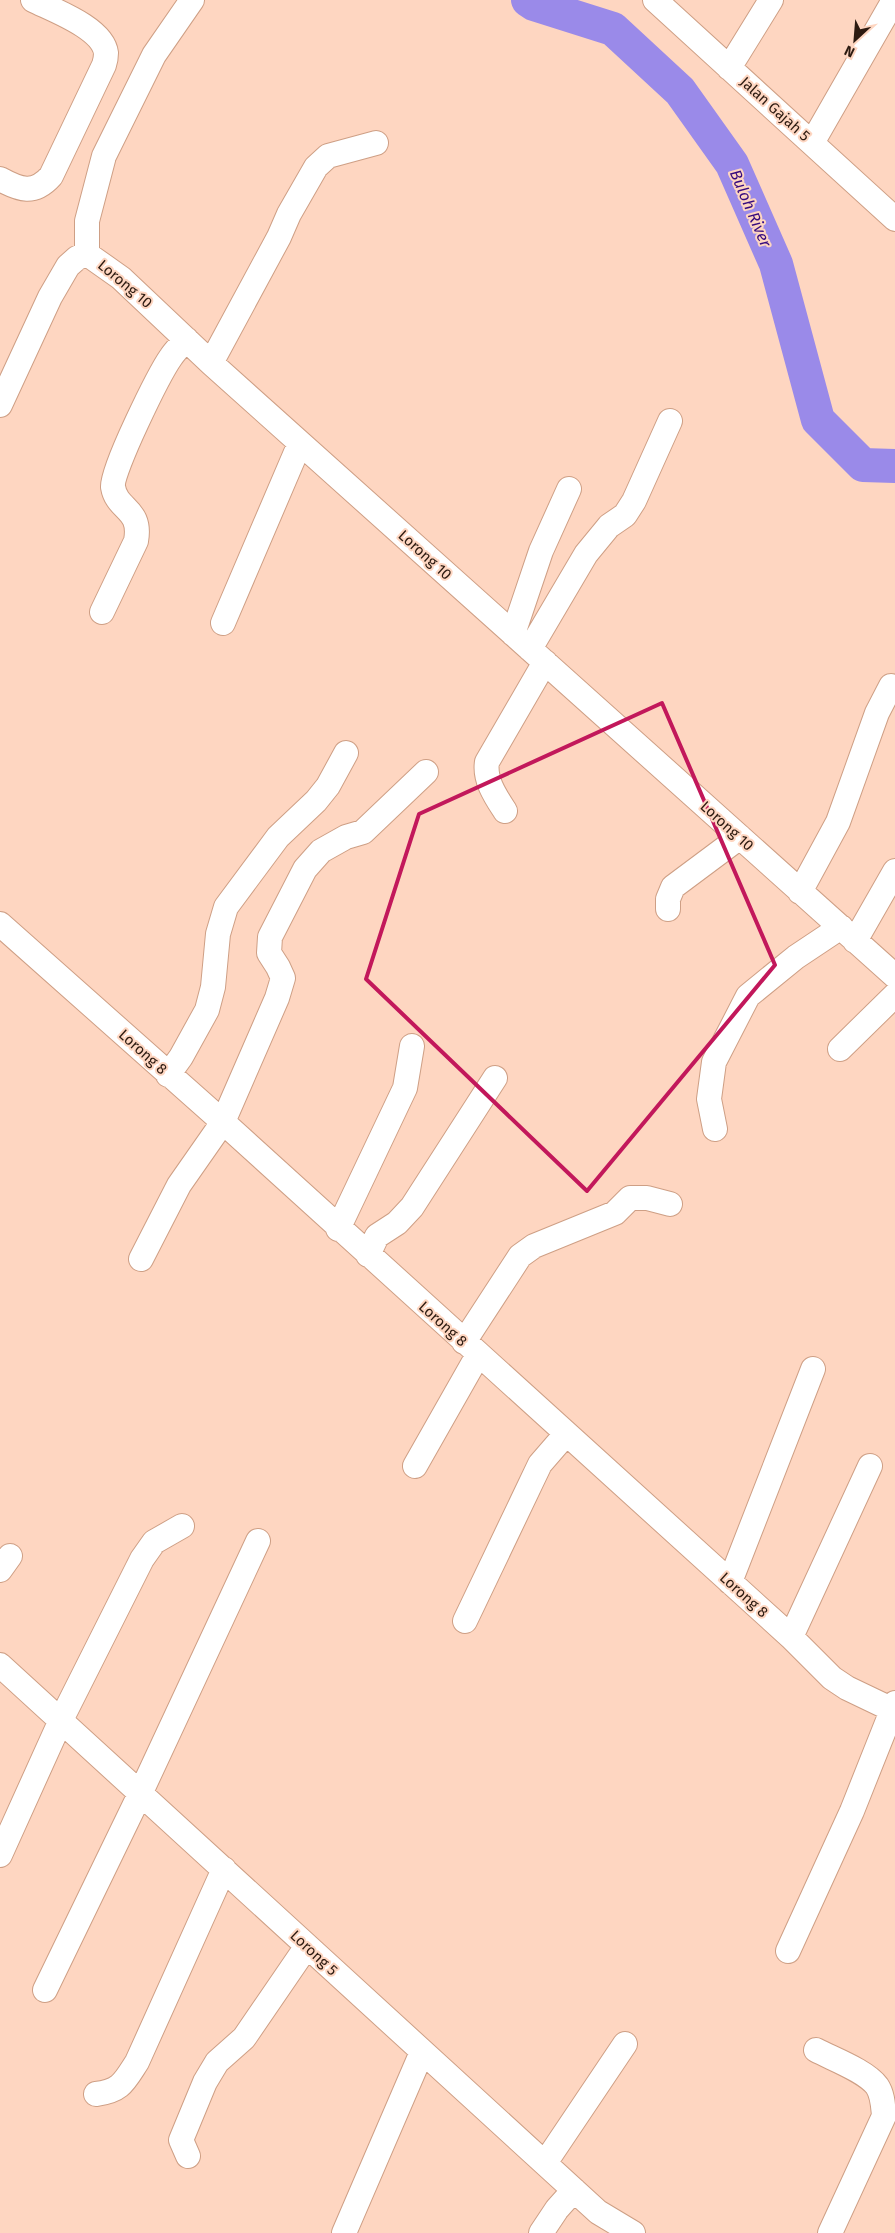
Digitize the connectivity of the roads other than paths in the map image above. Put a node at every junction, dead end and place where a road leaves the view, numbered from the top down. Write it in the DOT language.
graph roads {
  1 [pos="33,0"];
  2 [pos="192,0"];
  3 [pos="654,0"];
  4 [pos="771,0"];
  5 [pos="894,0"];
  6 [pos="729,68"];
  7 [pos="376,143"];
  8 [pos="812,143"];
  9 [pos="0,179"];
  10 [pos="895,219"];
  11 [pos="87,254"];
  12 [pos="186,339"];
  13 [pos="211,363"];
  14 [pos="0,405"];
  15 [pos="670,421"];
  16 [pos="300,443"];
  17 [pos="569,489"];
  18 [pos="102,612"];
  19 [pos="223,623"];
  20 [pos="513,634"];
  21 [pos="537,656"];
  22 [pos="891,686"];
  23 [pos="346,753"];
  24 [pos="426,772"];
  25 [pos="505,811"];
  26 [pos="740,837"];
  27 [pos="895,871"];
  28 [pos="800,892"];
  29 [pos="668,909"];
  30 [pos="0,924"];
  31 [pos="848,934"];
  32 [pos="895,976"];
  33 [pos="895,995"];
  34 [pos="412,1046"];
  35 [pos="840,1049"];
  36 [pos="168,1075"];
  37 [pos="495,1078"];
  38 [pos="223,1122"];
  39 [pos="714,1129"];
  40 [pos="670,1204"];
  41 [pos="338,1229"];
  42 [pos="368,1255"];
  43 [pos="141,1258"];
  44 [pos="471,1348"];
  45 [pos="812,1369"];
  46 [pos="566,1434"];
  47 [pos="415,1466"];
  48 [pos="870,1466"];
  49 [pos="182,1526"];
  50 [pos="258,1541"];
  51 [pos="730,1582"];
  52 [pos="465,1620"];
  53 [pos="791,1637"];
  54 [pos="0,1665"];
  55 [pos="894,1708"];
  56 [pos="61,1720"];
  57 [pos="141,1792"];
  58 [pos="0,1855"];
  59 [pos="224,1870"];
  60 [pos="307,1946"];
  61 [pos="788,1951"];
  62 [pos="45,1990"];
  63 [pos="625,2044"];
  64 [pos="816,2050"];
  65 [pos="422,2052"];
  66 [pos="96,2094"];
  67 [pos="188,2156"];
  68 [pos="545,2163"];
  69 [pos="574,2190"];
  70 [pos="344,2233"];
  71 [pos="540,2233"];
  72 [pos="634,2233"];
  73 [pos="830,2233"];
  1 -- 9 [label="street"];
  2 -- 11 [label="street"];
  3 -- 6 [label="street, Jalan Gajah 5"];
  4 -- 6 [label="street"];
  5 -- 8 [label="street"];
  6 -- 8 [label="street, Jalan Gajah 5"];
  7 -- 13 [label="street"];
  8 -- 10 [label="street, Jalan Gajah 5"];
  11 -- 12 [label="street, Lorong 10"];
  11 -- 14 [label="street, Lorong 10"];
  12 -- 13 [label="street, Lorong 10"];
  12 -- 18 [label="street"];
  13 -- 16 [label="street, Lorong 10"];
  15 -- 21 [label="street"];
  16 -- 19 [label="street"];
  16 -- 20 [label="street, Lorong 10"];
  17 -- 20 [label="street"];
  20 -- 21 [label="street, Lorong 10"];
  21 -- 25 [label="street"];
  21 -- 26 [label="street, Lorong 10"];
  22 -- 28 [label="street"];
  23 -- 36 [label="street"];
  24 -- 38 [label="street"];
  26 -- 28 [label="street, Lorong 10"];
  26 -- 29 [label="street"];
  27 -- 31 [label="street"];
  28 -- 31 [label="street, Lorong 10"];
  30 -- 36 [label="street, Lorong 8"];
  31 -- 32 [label="street, Lorong 10"];
  31 -- 39 [label="street"];
  33 -- 35 [label="street"];
  34 -- 41 [label="street"];
  36 -- 38 [label="street, Lorong 8"];
  37 -- 42 [label="street"];
  38 -- 41 [label="street, Lorong 8"];
  38 -- 43 [label="street"];
  40 -- 44 [label="street"];
  41 -- 42 [label="street, Lorong 8"];
  42 -- 44 [label="street, Lorong 8"];
  44 -- 46 [label="street, Lorong 8"];
  44 -- 47 [label="street"];
  45 -- 51 [label="street"];
  46 -- 51 [label="street, Lorong 8"];
  46 -- 52 [label="street"];
  48 -- 53 [label="street"];
  49 -- 56 [label="street"];
  50 -- 57 [label="street"];
  51 -- 53 [label="street, Lorong 8"];
  53 -- 55 [label="street, Lorong 8"];
  54 -- 56 [label="street, Lorong 5"];
  55 -- 61 [label="street"];
  56 -- 57 [label="street, Lorong 5"];
  56 -- 58 [label="street"];
  57 -- 59 [label="street, Lorong 5"];
  57 -- 62 [label="street"];
  59 -- 60 [label="street, Lorong 5"];
  59 -- 66 [label="street"];
  60 -- 65 [label="street, Lorong 5"];
  60 -- 67 [label="street"];
  63 -- 68 [label="street"];
  64 -- 73 [label="street"];
  65 -- 68 [label="street, Lorong 5"];
  65 -- 70 [label="street"];
  68 -- 69 [label="street, Lorong 5"];
  69 -- 71 [label="street"];
  69 -- 72 [label="street, Lorong 5"];
}
